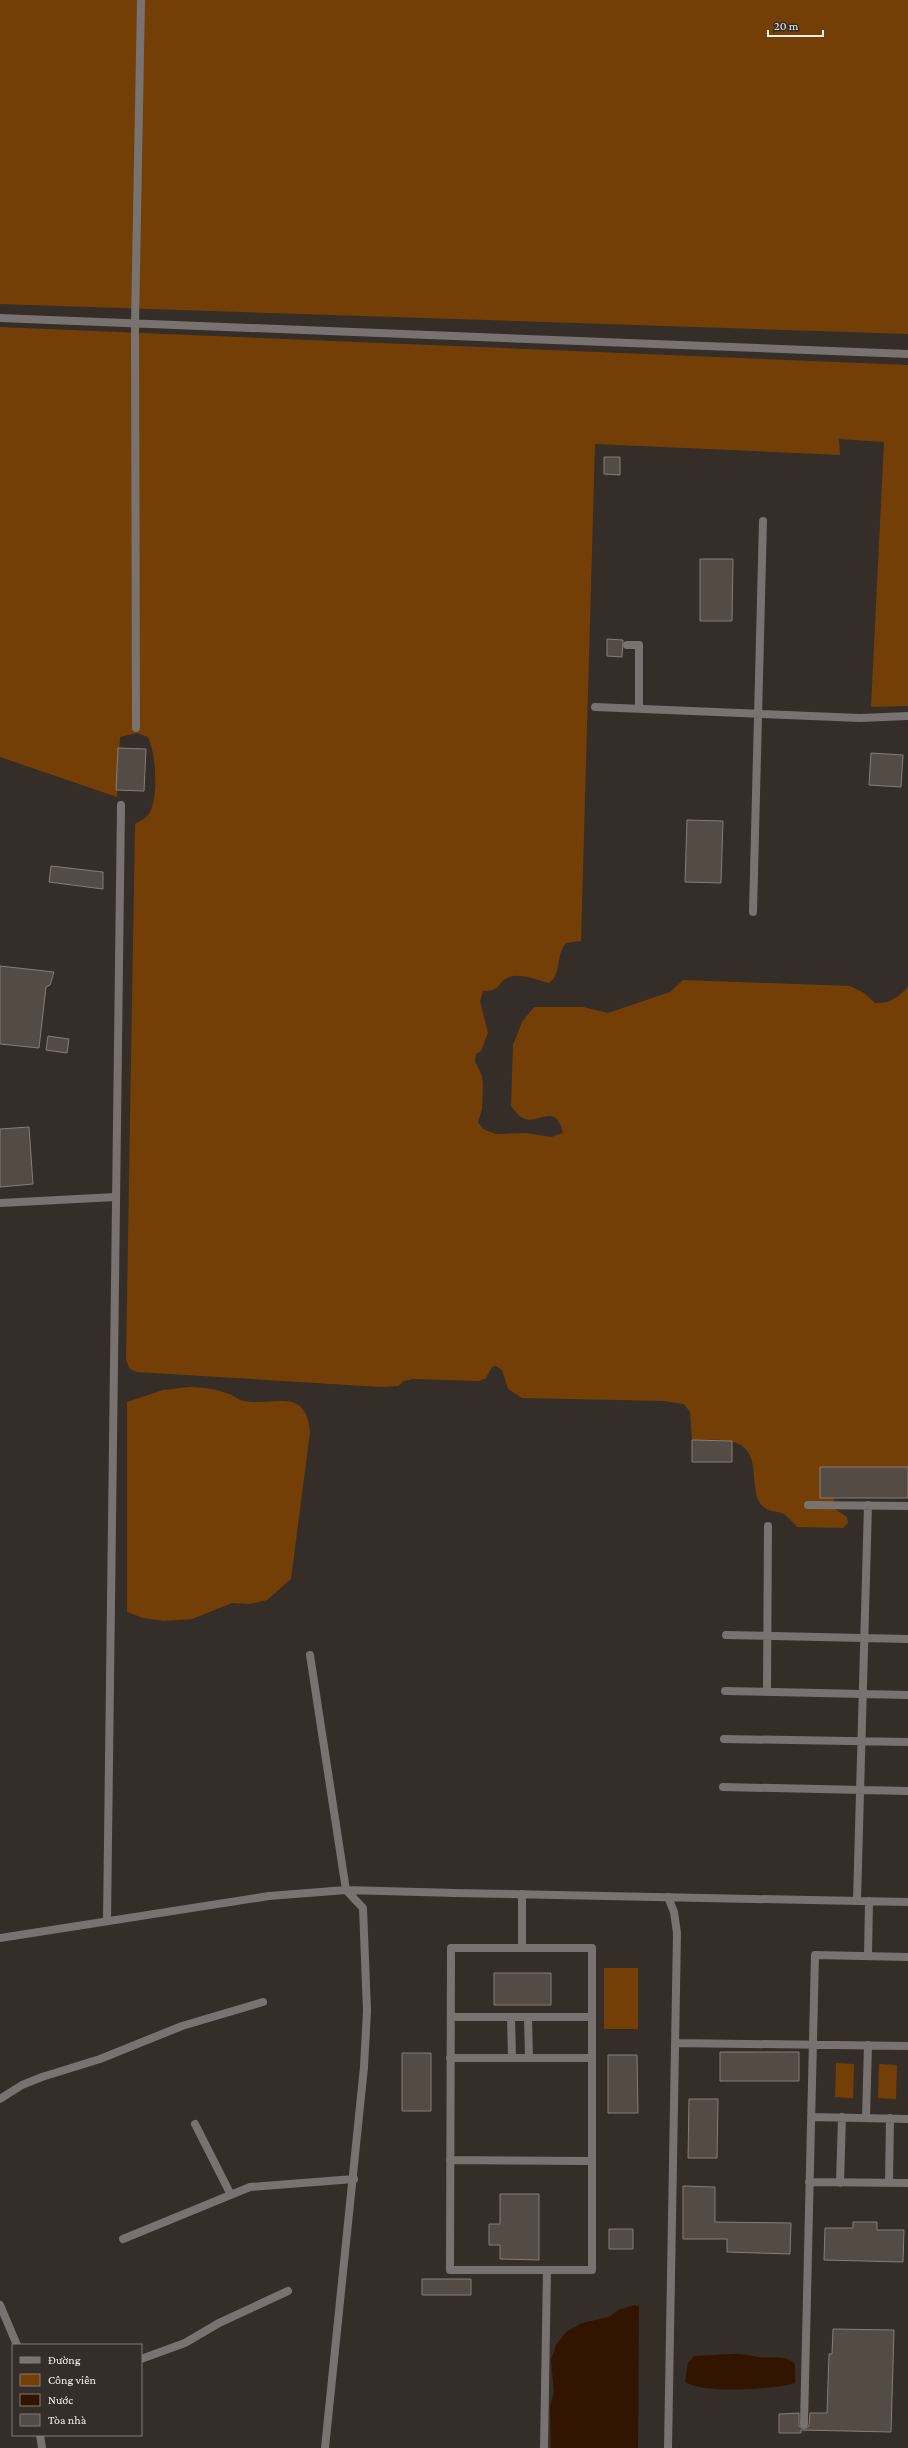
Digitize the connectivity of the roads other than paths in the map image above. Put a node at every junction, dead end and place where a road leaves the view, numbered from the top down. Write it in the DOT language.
graph roads {
  1 [pos="141,0"];
  2 [pos="0,318"];
  3 [pos="135,324"];
  4 [pos="908,354"];
  5 [pos="763,521"];
  6 [pos="627,645"];
  7 [pos="595,707"];
  8 [pos="639,709"];
  9 [pos="759,714"];
  10 [pos="908,716"];
  11 [pos="136,728"];
  12 [pos="121,805"];
  13 [pos="754,912"];
  14 [pos="116,1197"];
  15 [pos="0,1203"];
  16 [pos="808,1505"];
  17 [pos="868,1505"];
  18 [pos="908,1506"];
  19 [pos="768,1526"];
  20 [pos="726,1635"];
  21 [pos="768,1636"];
  22 [pos="864,1638"];
  23 [pos="908,1639"];
  24 [pos="310,1655"];
  25 [pos="725,1691"];
  26 [pos="767,1692"];
  27 [pos="863,1694"];
  28 [pos="908,1695"];
  29 [pos="724,1739"];
  30 [pos="862,1741"];
  31 [pos="908,1742"];
  32 [pos="723,1787"];
  33 [pos="860,1790"];
  34 [pos="908,1791"];
  35 [pos="346,1890"];
  36 [pos="522,1894"];
  37 [pos="668,1897"];
  38 [pos="857,1901"];
  39 [pos="869,1901"];
  40 [pos="908,1902"];
  41 [pos="107,1921"];
  42 [pos="0,1938"];
  43 [pos="522,1948"];
  44 [pos="868,1956"];
  45 [pos="908,1957"];
  46 [pos="263,2002"];
  47 [pos="451,2017"];
  48 [pos="511,2017"];
  49 [pos="528,2017"];
  50 [pos="592,2017"];
  51 [pos="675,2043"];
  52 [pos="813,2044"];
  53 [pos="868,2045"];
  54 [pos="908,2046"];
  55 [pos="450,2058"];
  56 [pos="512,2058"];
  57 [pos="529,2058"];
  58 [pos="592,2058"];
  59 [pos="0,2099"];
  60 [pos="811,2117"];
  61 [pos="842,2118"];
  62 [pos="866,2118"];
  63 [pos="890,2118"];
  64 [pos="908,2119"];
  65 [pos="194,2124"];
  66 [pos="450,2160"];
  67 [pos="592,2161"];
  68 [pos="354,2180"];
  69 [pos="809,2182"];
  70 [pos="840,2182"];
  71 [pos="889,2183"];
  72 [pos="908,2183"];
  73 [pos="231,2195"];
  74 [pos="123,2239"];
  75 [pos="548,2270"];
  76 [pos="288,2291"];
  77 [pos="0,2305"];
  78 [pos="17,2344"];
  79 [pos="142,2359"];
  80 [pos="804,2424"];
  81 [pos="40,2436"];
  82 [pos="42,2448"];
  83 [pos="325,2448"];
  84 [pos="544,2448"];
  85 [pos="668,2448"];
  1 -- 3 [label="street"];
  2 -- 3 [label="street"];
  3 -- 4 [label="street"];
  3 -- 11 [label="street"];
  5 -- 9 [label="street"];
  6 -- 8 [label="street"];
  7 -- 8 [label="street"];
  8 -- 9 [label="street"];
  9 -- 10 [label="street"];
  9 -- 13 [label="street"];
  12 -- 14 [label="street"];
  14 -- 15 [label="street"];
  14 -- 41 [label="street"];
  16 -- 17 [label="street"];
  17 -- 18 [label="street"];
  17 -- 22 [label="street"];
  19 -- 21 [label="street"];
  20 -- 21 [label="street"];
  21 -- 22 [label="street"];
  21 -- 26 [label="street"];
  22 -- 23 [label="street"];
  22 -- 27 [label="street"];
  24 -- 35 [label="street"];
  25 -- 26 [label="street"];
  26 -- 27 [label="street"];
  27 -- 28 [label="street"];
  27 -- 30 [label="street"];
  29 -- 30 [label="street"];
  30 -- 31 [label="street"];
  30 -- 33 [label="street"];
  32 -- 33 [label="street"];
  33 -- 34 [label="street"];
  33 -- 38 [label="street"];
  35 -- 36 [label="street"];
  35 -- 41 [label="street"];
  35 -- 68 [label="street"];
  36 -- 37 [label="street"];
  36 -- 43 [label="street"];
  37 -- 38 [label="street"];
  37 -- 51 [label="street"];
  38 -- 39 [label="street"];
  39 -- 40 [label="street"];
  39 -- 44 [label="street"];
  41 -- 42 [label="street"];
  43 -- 47 [label="street"];
  43 -- 50 [label="street"];
  44 -- 45 [label="street"];
  44 -- 52 [label="street"];
  46 -- 59 [label="street"];
  47 -- 48 [label="street"];
  47 -- 55 [label="street"];
  48 -- 49 [label="street"];
  48 -- 56 [label="street"];
  49 -- 50 [label="street"];
  49 -- 57 [label="street"];
  50 -- 58 [label="street"];
  51 -- 52 [label="street"];
  51 -- 85 [label="street"];
  52 -- 53 [label="street"];
  52 -- 60 [label="street"];
  53 -- 54 [label="street"];
  53 -- 62 [label="street"];
  55 -- 56 [label="street"];
  55 -- 66 [label="street"];
  56 -- 57 [label="street"];
  57 -- 58 [label="street"];
  58 -- 67 [label="street"];
  60 -- 61 [label="street"];
  60 -- 69 [label="street"];
  61 -- 62 [label="street"];
  61 -- 70 [label="street"];
  62 -- 63 [label="street"];
  63 -- 64 [label="street"];
  63 -- 71 [label="street"];
  65 -- 73 [label="street"];
  66 -- 67 [label="street"];
  66 -- 75 [label="street"];
  67 -- 75 [label="street"];
  68 -- 73 [label="street"];
  68 -- 83 [label="street"];
  69 -- 70 [label="street"];
  69 -- 80 [label="street"];
  70 -- 71 [label="street"];
  71 -- 72 [label="street"];
  73 -- 74 [label="street"];
  75 -- 84 [label="street"];
  76 -- 79 [label="street"];
  77 -- 78 [label="street"];
  81 -- 82 [label="street"];
}
